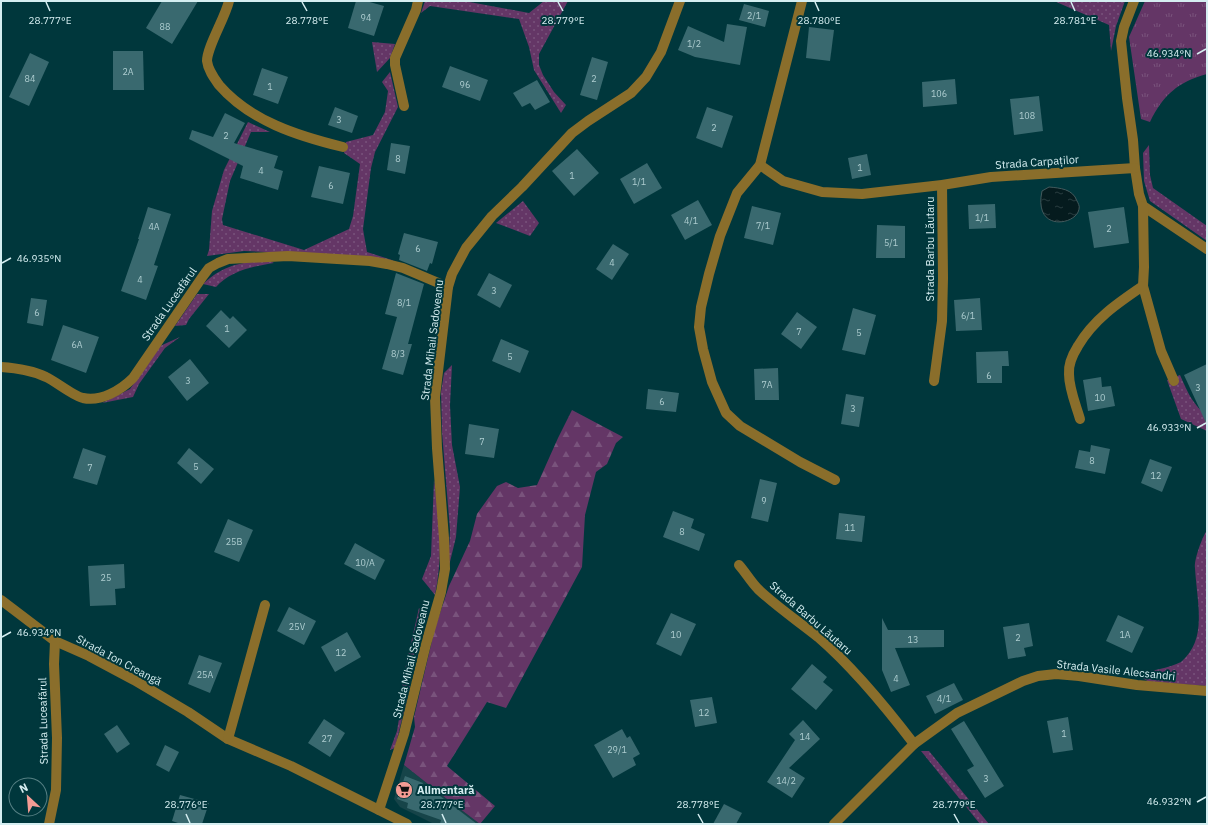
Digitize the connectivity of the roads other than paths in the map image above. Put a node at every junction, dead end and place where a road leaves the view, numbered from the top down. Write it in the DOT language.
graph roads {
  1 [pos="229,1"];
  2 [pos="418,1"];
  3 [pos="680,1"];
  4 [pos="802,1"];
  5 [pos="1134,1"];
  6 [pos="404,106"];
  7 [pos="343,146"];
  8 [pos="760,165"];
  9 [pos="1135,168"];
  10 [pos="942,185"];
  11 [pos="1143,206"];
  12 [pos="1207,249"];
  13 [pos="1143,286"];
  14 [pos="448,287"];
  15 [pos="1,367"];
  16 [pos="934,381"];
  17 [pos="1174,381"];
  18 [pos="1080,419"];
  19 [pos="836,480"];
  20 [pos="739,565"];
  21 [pos="1,600"];
  22 [pos="265,605"];
  23 [pos="54,641"];
  24 [pos="1207,691"];
  25 [pos="228,739"];
  26 [pos="914,744"];
  27 [pos="379,810"];
  28 [pos="49,824"];
  29 [pos="407,824"];
  30 [pos="834,824"];
  1 -- 7 [label="street"];
  2 -- 6 [label="street"];
  3 -- 14 [label="street, Strada Mihail Sadoveanu"];
  4 -- 8 [label="street"];
  5 -- 9 [label="street"];
  8 -- 10 [label="street, Strada Barbu Lăutaru"];
  8 -- 19 [label="street"];
  9 -- 10 [label="street, Strada Carpaților"];
  9 -- 11 [label="street"];
  10 -- 16 [label="street, Strada Barbu Lăutaru"];
  11 -- 12 [label="street"];
  11 -- 13 [label="street"];
  13 -- 17 [label="street"];
  13 -- 18 [label="street"];
  14 -- 15 [label="street, Strada Luceafărul"];
  14 -- 27 [label="street, Strada Mihail Sadoveanu"];
  20 -- 26 [label="street, Strada Barbu Lăutaru"];
  21 -- 23 [label="street, Strada Ion Creangă"];
  22 -- 25 [label="street"];
  23 -- 25 [label="street, Strada Ion Creangă"];
  23 -- 28 [label="street, Strada Luceafărul"];
  24 -- 26 [label="street, Strada Vasile Alecsandri"];
  25 -- 27 [label="street, Strada Ion Creangă"];
  26 -- 30 [label="street, Strada Vasile Alecsandri"];
  27 -- 29 [label="street, Strada Ion Creangă"];
}
